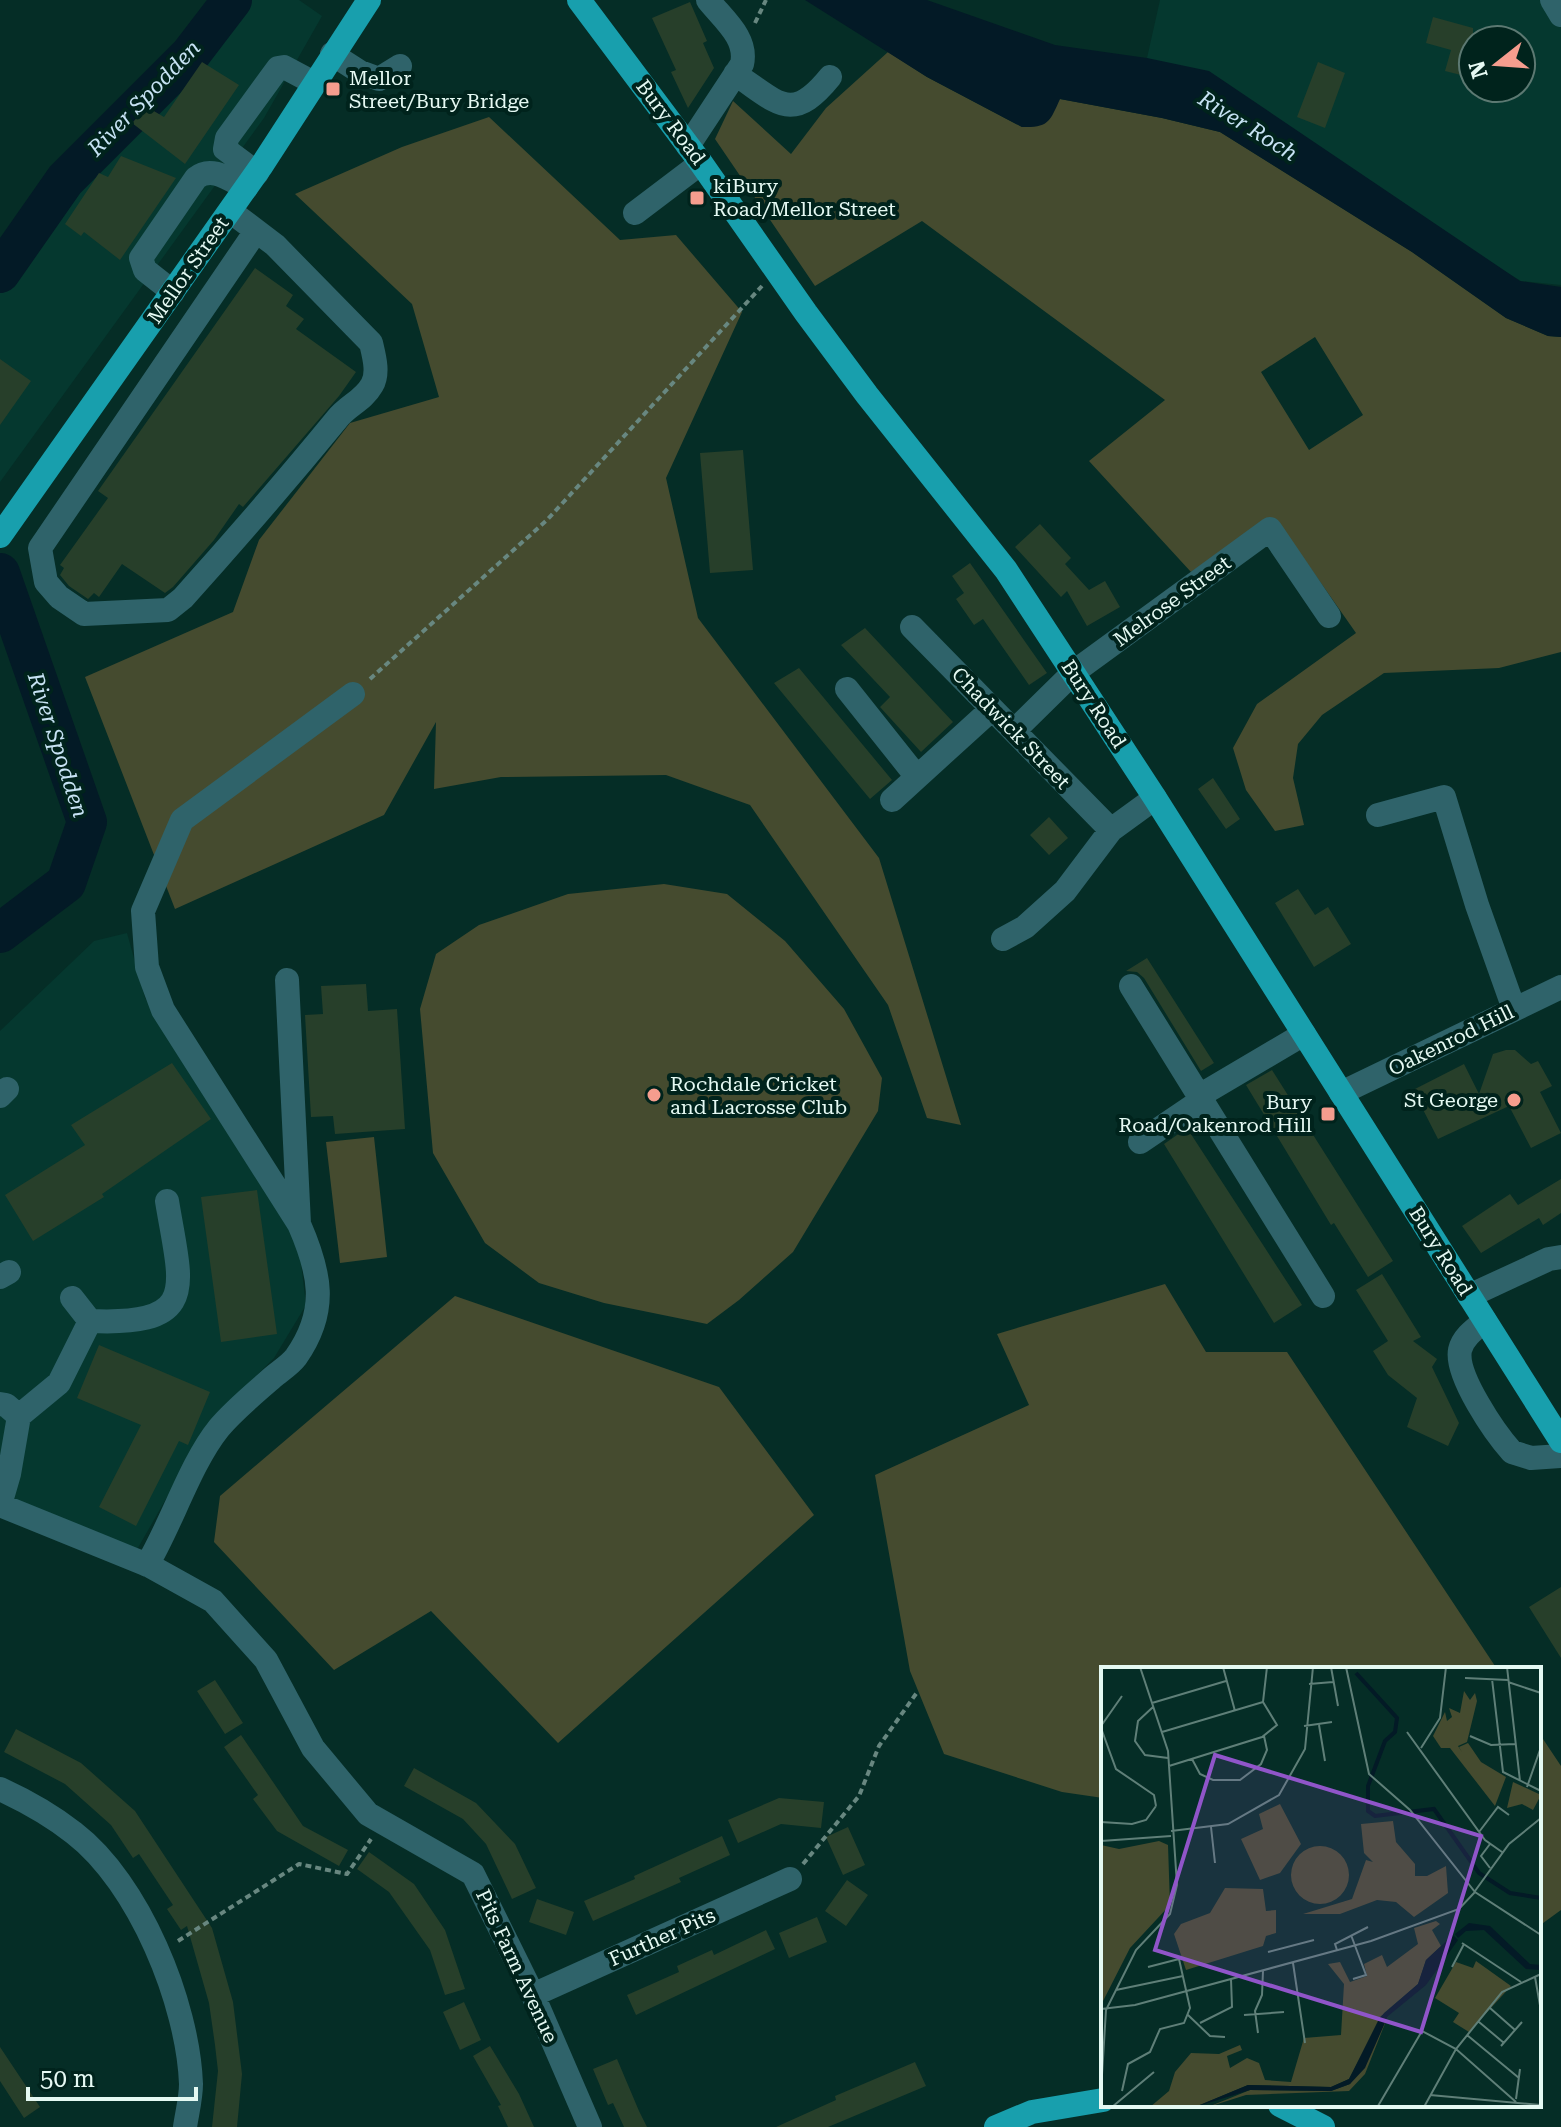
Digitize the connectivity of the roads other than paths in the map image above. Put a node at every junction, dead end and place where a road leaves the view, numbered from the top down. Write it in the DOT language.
graph roads {
  1 [pos="369,0"];
  2 [pos="579,0"];
  3 [pos="708,0"];
  4 [pos="1546,3"];
  5 [pos="1561,15"];
  6 [pos="332,54"];
  7 [pos="400,66"];
  8 [pos="735,74"];
  9 [pos="830,77"];
  10 [pos="314,83"];
  11 [pos="695,154"];
  12 [pos="252,180"];
  13 [pos="230,211"];
  14 [pos="635,213"];
  15 [pos="256,231"];
  16 [pos="173,292"];
  17 [pos="67,441"];
  18 [pos="98,462"];
  19 [pos="0,536"];
  20 [pos="1329,616"];
  21 [pos="912,627"];
  22 [pos="1074,672"];
  23 [pos="847,689"];
  24 [pos="353,694"];
  25 [pos="992,709"];
  26 [pos="1014,731"];
  27 [pos="917,777"];
  28 [pos="1155,798"];
  29 [pos="892,800"];
  30 [pos="1378,815"];
  31 [pos="1111,830"];
  32 [pos="1003,939"];
  33 [pos="287,980"];
  34 [pos="1131,986"];
  35 [pos="1561,987"];
  36 [pos="1514,1009"];
  37 [pos="1304,1034"];
  38 [pos="1341,1093"];
  39 [pos="1200,1098"];
  40 [pos="1140,1142"];
  41 [pos="167,1201"];
  42 [pos="299,1224"];
  43 [pos="1561,1257"];
  44 [pos="1323,1296"];
  45 [pos="1469,1296"];
  46 [pos="72,1298"];
  47 [pos="90,1321"];
  48 [pos="1485,1321"];
  49 [pos="10,1410"];
  50 [pos="1561,1441"];
  51 [pos="1561,1456"];
  52 [pos="0,1505"];
  53 [pos="149,1565"];
  54 [pos="0,1789"];
  55 [pos="790,1879"];
  56 [pos="533,1995"];
  57 [pos="1101,2100"];
  58 [pos="1284,2107"];
  59 [pos="185,2127"];
  60 [pos="590,2127"];
  61 [pos="996,2127"];
  62 [pos="1323,2127"];
  1 -- 6 [label="main road, Mellor Street"];
  2 -- 11 [label="main road, Bury Road"];
  3 -- 8 [label="street"];
  4 -- 5 [label="street"];
  6 -- 7 [label="street"];
  6 -- 10 [label="main road, Mellor Street"];
  8 -- 9 [label="street"];
  8 -- 11 [label="street"];
  10 -- 12 [label="main road, Mellor Street"];
  10 -- 12 [label="street"];
  11 -- 14 [label="street"];
  11 -- 22 [label="main road, Bury Road"];
  12 -- 13 [label="main road, Mellor Street"];
  12 -- 16 [label="street"];
  13 -- 15 [label="street"];
  13 -- 16 [label="main road, Mellor Street"];
  15 -- 18 [label="street"];
  15 -- 18 [label="street"];
  16 -- 17 [label="main road, Mellor Street"];
  17 -- 18 [label="street"];
  17 -- 19 [label="main road, Mellor Street"];
  20 -- 22 [label="street, Melrose Street"];
  21 -- 25 [label="street, Chadwick Street"];
  22 -- 26 [label="street, Melrose Street"];
  22 -- 28 [label="main road, Bury Road"];
  23 -- 27 [label="street"];
  24 -- 42 [label="street"];
  25 -- 26 [label="street, Chadwick Street"];
  25 -- 27 [label="street"];
  26 -- 31 [label="street, Chadwick Street"];
  27 -- 29 [label="street"];
  28 -- 31 [label="street"];
  28 -- 37 [label="main road, Bury Road"];
  30 -- 36 [label="street"];
  31 -- 32 [label="street"];
  33 -- 42 [label="street"];
  34 -- 39 [label="street"];
  35 -- 36 [label="street, Oakenrod Hill"];
  36 -- 38 [label="street, Oakenrod Hill"];
  37 -- 38 [label="main road, Bury Road"];
  37 -- 39 [label="street"];
  38 -- 45 [label="main road, Bury Road"];
  39 -- 40 [label="street"];
  39 -- 44 [label="street"];
  41 -- 47 [label="street"];
  42 -- 53 [label="street"];
  43 -- 45 [label="street"];
  45 -- 48 [label="main road, Bury Road"];
  46 -- 47 [label="street"];
  47 -- 49 [label="street"];
  48 -- 50 [label="main road, Bury Road"];
  48 -- 51 [label="street"];
  49 -- 52 [label="street"];
  52 -- 53 [label="street, Pits Farm Avenue"];
  53 -- 56 [label="street, Pits Farm Avenue"];
  54 -- 59 [label="street"];
  55 -- 56 [label="street, Further Pits"];
  56 -- 60 [label="street, Pits Farm Avenue"];
  57 -- 61 [label="main road"];
  58 -- 62 [label="main road"];
}
